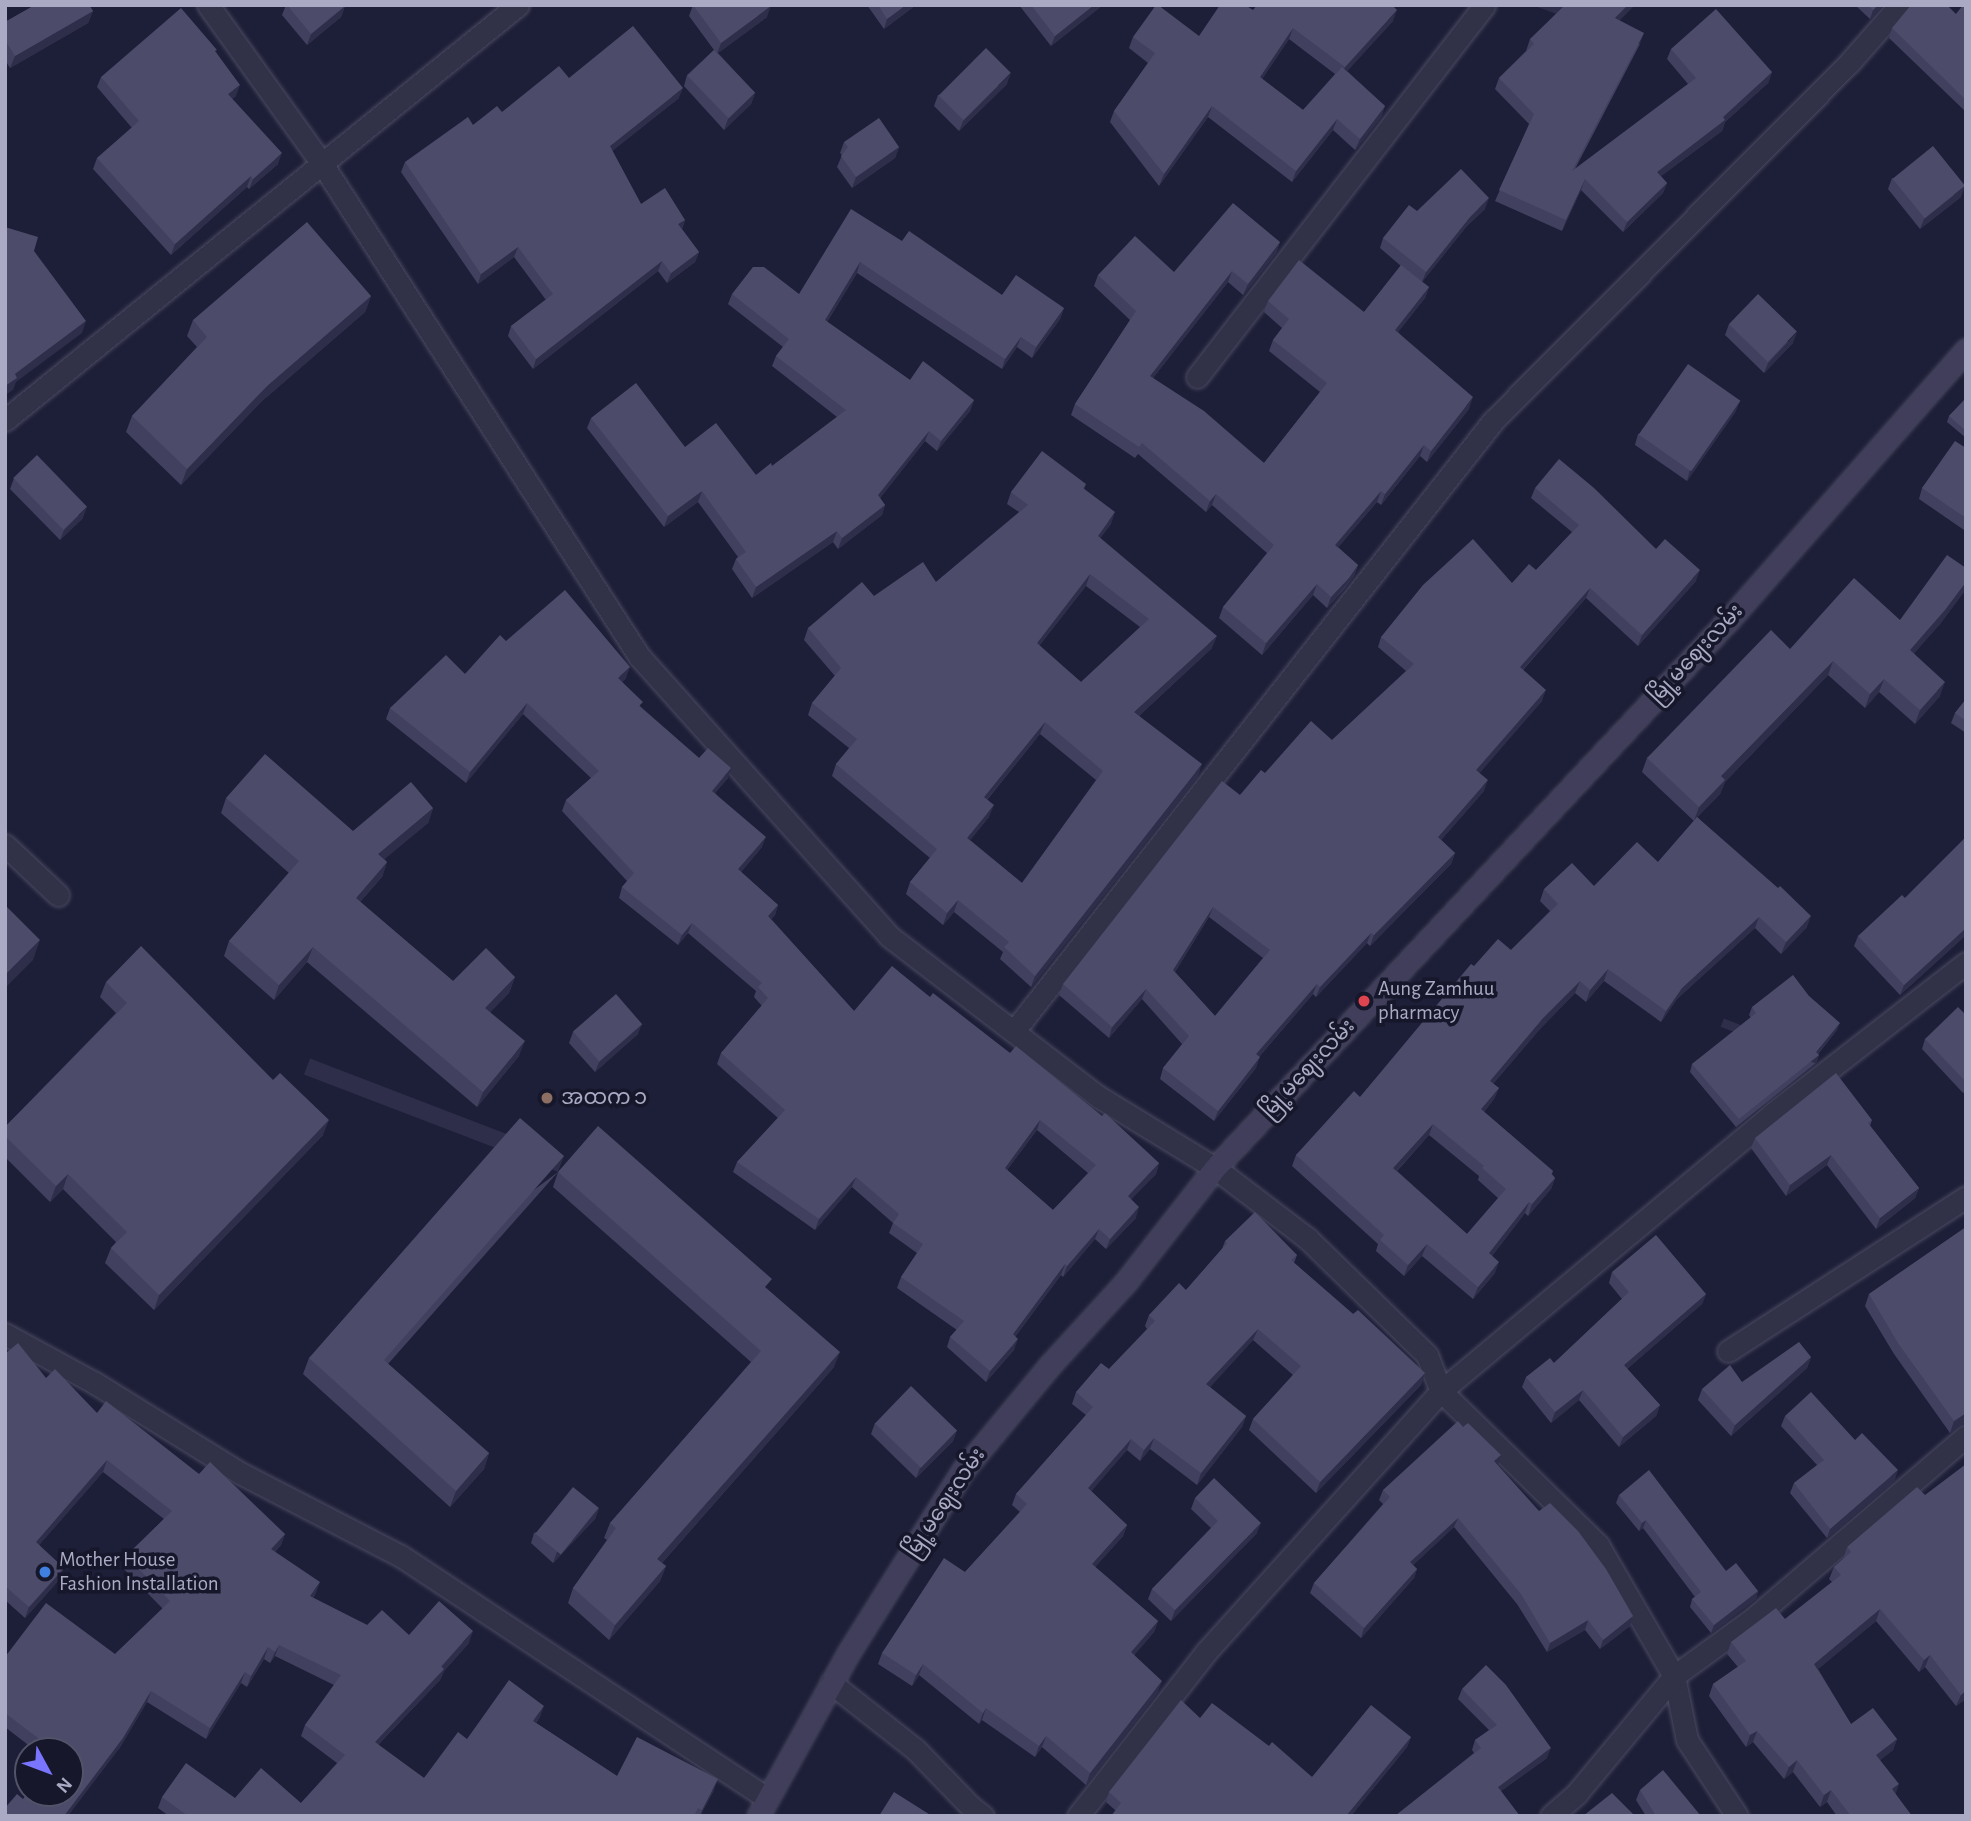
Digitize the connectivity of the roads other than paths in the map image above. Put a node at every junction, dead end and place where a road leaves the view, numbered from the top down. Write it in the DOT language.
graph roads {
  1 [pos="208,5"];
  2 [pos="518,5"];
  3 [pos="1484,5"];
  4 [pos="1900,5"];
  5 [pos="321,162"];
  6 [pos="1966,350"];
  7 [pos="1197,377"];
  8 [pos="5,421"];
  9 [pos="5,845"];
  10 [pos="58,895"];
  11 [pos="1966,963"];
  12 [pos="1013,1031"];
  13 [pos="1215,1168"];
  14 [pos="1966,1196"];
  15 [pos="5,1334"];
  16 [pos="1728,1351"];
  17 [pos="1441,1391"];
  18 [pos="1966,1436"];
  19 [pos="1674,1676"];
  20 [pos="831,1684"];
  21 [pos="763,1807"];
  22 [pos="984,1816"];
  23 [pos="1078,1816"];
  24 [pos="1551,1816"];
  25 [pos="1737,1816"];
  1 -- 5 [label="street"];
  2 -- 5 [label="street"];
  3 -- 7 [label="street"];
  4 -- 12 [label="street"];
  5 -- 8 [label="street"];
  5 -- 12 [label="street"];
  6 -- 13 [label="main road, မြို့မဈေးလမ်း"];
  9 -- 10 [label="street"];
  11 -- 17 [label="street"];
  12 -- 13 [label="street"];
  13 -- 17 [label="street"];
  13 -- 20 [label="main road, မြို့မဈေးလမ်း"];
  14 -- 16 [label="street"];
  15 -- 21 [label="street"];
  17 -- 19 [label="street"];
  17 -- 23 [label="street"];
  18 -- 19 [label="street"];
  19 -- 24 [label="street"];
  19 -- 25 [label="street"];
  20 -- 21 [label="main road, မြို့မဈေးလမ်း"];
  20 -- 22 [label="street"];
}
